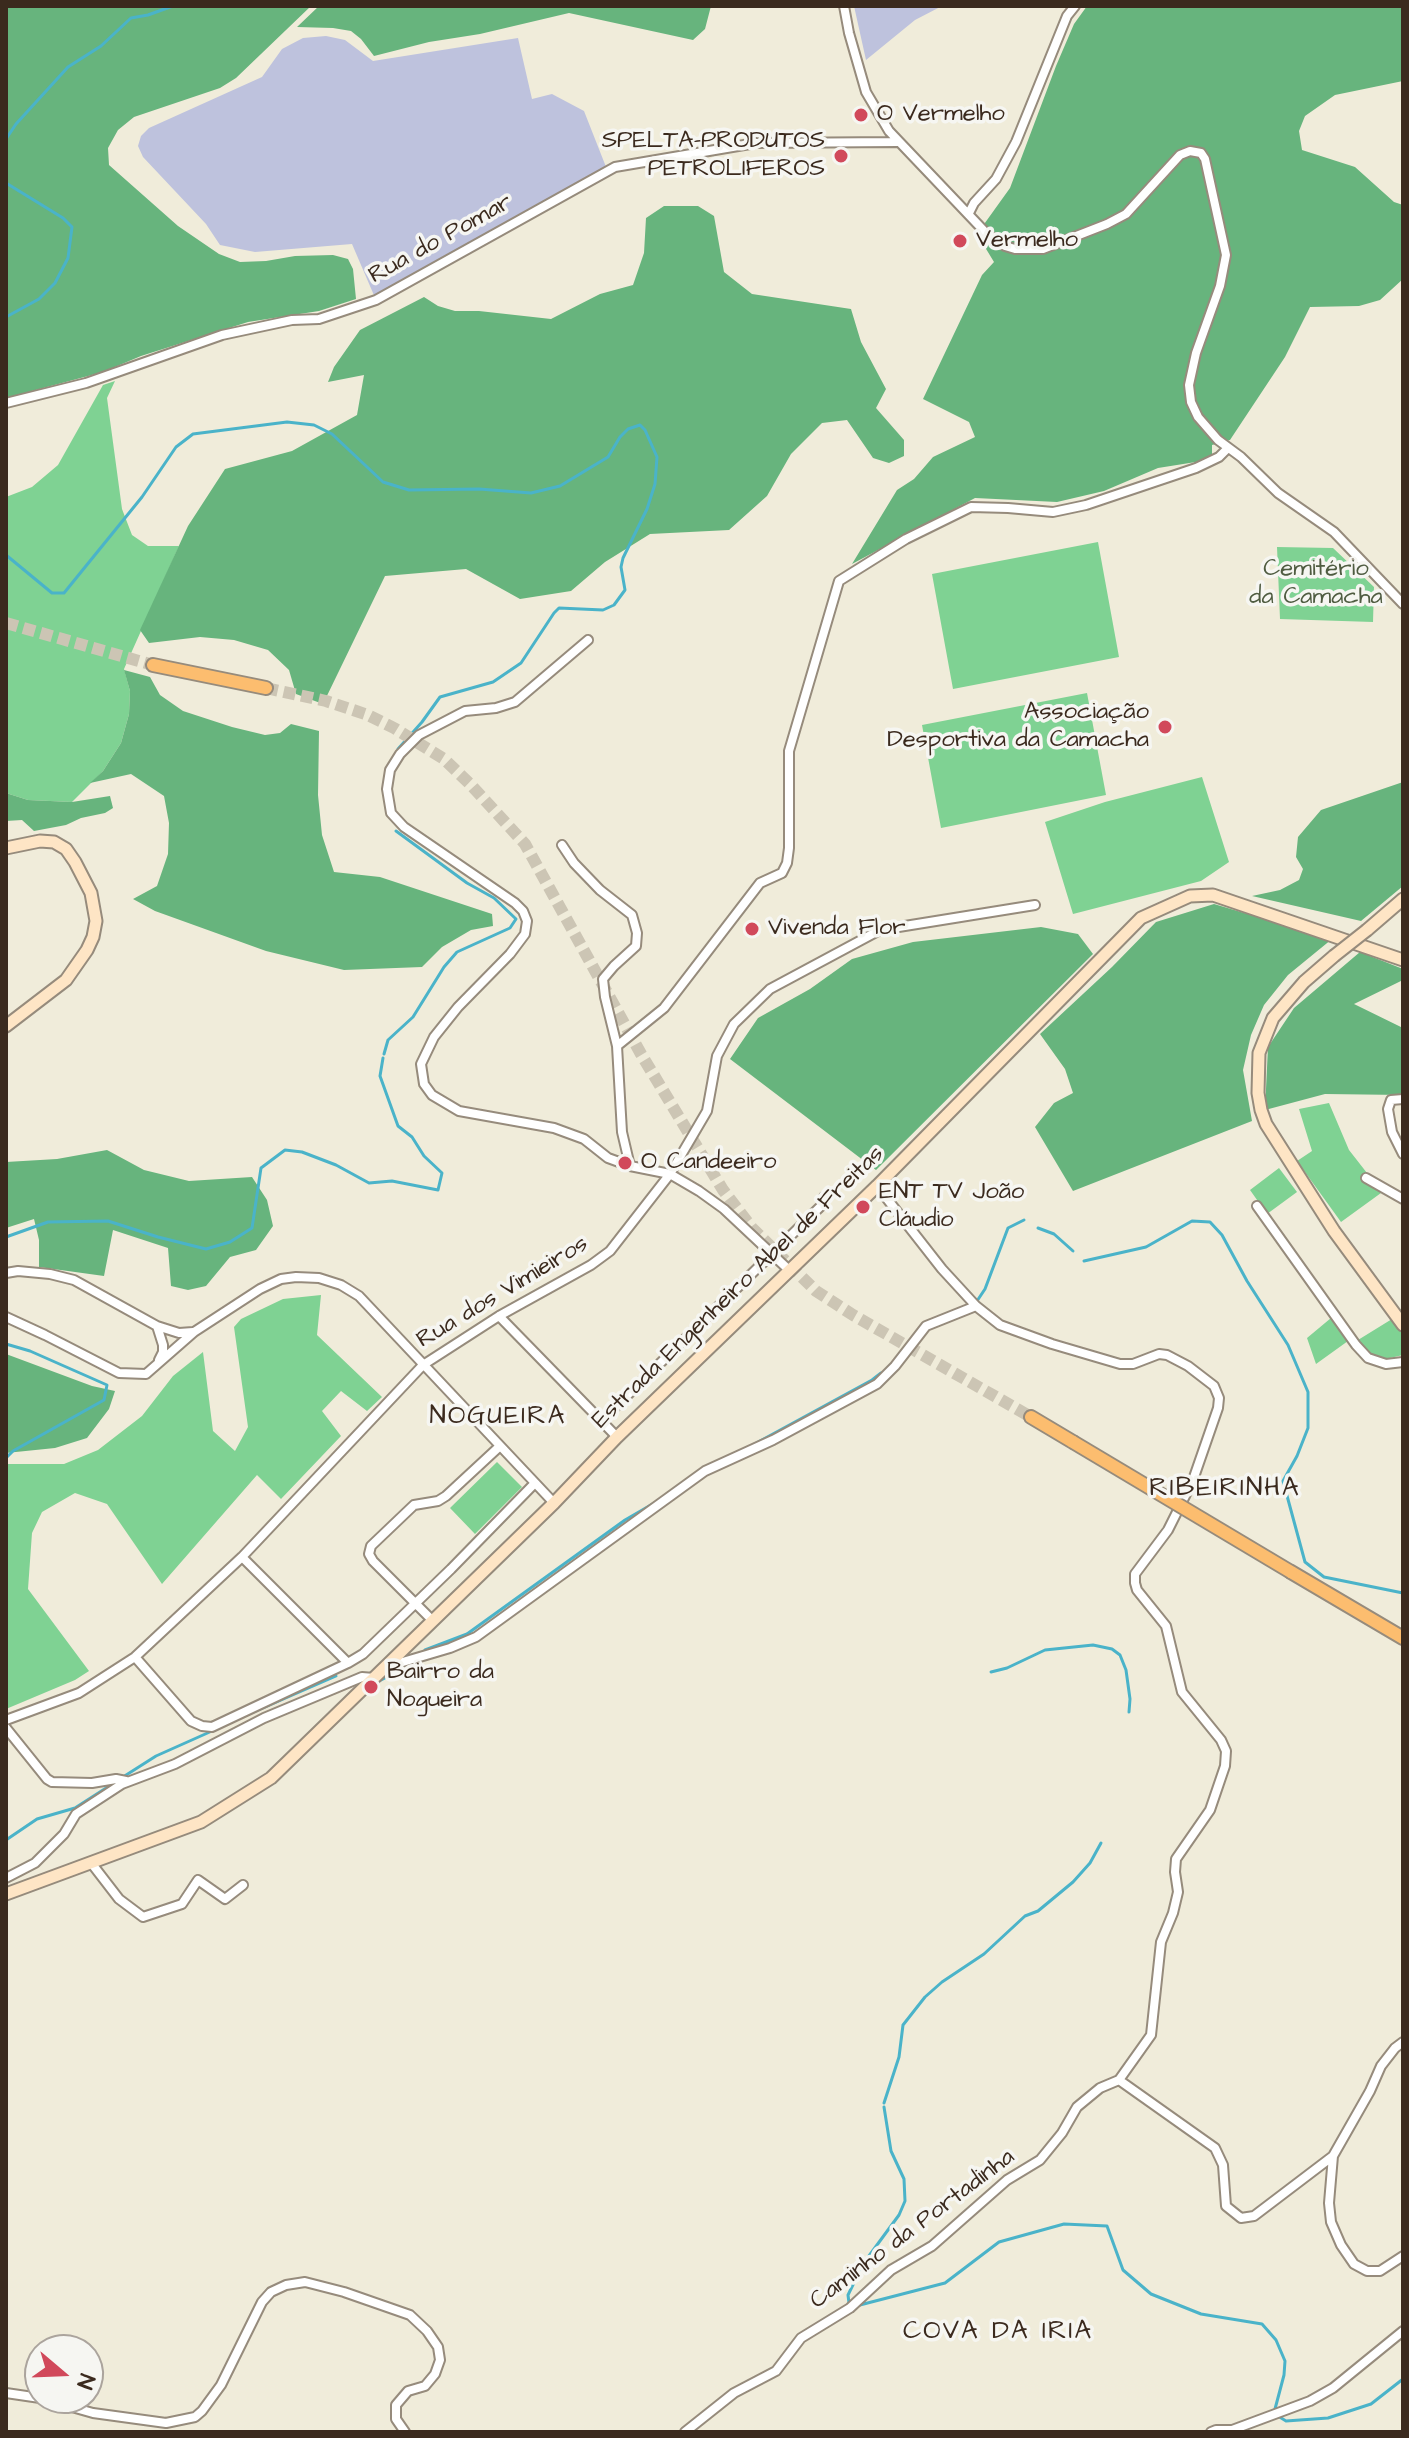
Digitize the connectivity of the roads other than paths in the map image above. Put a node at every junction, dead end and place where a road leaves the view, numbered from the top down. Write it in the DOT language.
graph roads {
  1 [pos="844,6"];
  2 [pos="1075,6"];
  3 [pos="897,142"];
  4 [pos="969,213"];
  5 [pos="6,403"];
  6 [pos="1228,448"];
  7 [pos="1403,604"];
  8 [pos="588,640"];
  9 [pos="153,665"];
  10 [pos="266,688"];
  11 [pos="562,845"];
  12 [pos="6,848"];
  13 [pos="1403,899"];
  14 [pos="1035,905"];
  15 [pos="1403,960"];
  16 [pos="6,1026"];
  17 [pos="617,1046"];
  18 [pos="1403,1099"];
  19 [pos="1403,1154"];
  20 [pos="630,1166"];
  21 [pos="670,1174"];
  22 [pos="1366,1178"];
  23 [pos="877,1186"];
  24 [pos="824,1197"];
  25 [pos="1403,1199"];
  26 [pos="1257,1206"];
  27 [pos="771,1253"];
  28 [pos="789,1270"];
  29 [pos="6,1273"];
  30 [pos="976,1306"];
  31 [pos="499,1316"];
  32 [pos="6,1317"];
  33 [pos="1403,1325"];
  34 [pos="157,1326"];
  35 [pos="194,1332"];
  36 [pos="1403,1362"];
  37 [pos="156,1364"];
  38 [pos="423,1365"];
  39 [pos="1031,1417"];
  40 [pos="601,1421"];
  41 [pos="617,1437"];
  42 [pos="500,1446"];
  43 [pos="535,1483"];
  44 [pos="554,1503"];
  45 [pos="242,1557"];
  46 [pos="416,1604"];
  47 [pos="432,1620"];
  48 [pos="1403,1638"];
  49 [pos="135,1657"];
  50 [pos="391,1661"];
  51 [pos="348,1663"];
  52 [pos="374,1678"];
  53 [pos="6,1720"];
  54 [pos="6,1728"];
  55 [pos="126,1781"];
  56 [pos="92,1864"];
  57 [pos="6,1878"];
  58 [pos="243,1885"];
  59 [pos="6,1894"];
  60 [pos="1403,2042"];
  61 [pos="1119,2080"];
  62 [pos="1333,2156"];
  63 [pos="1403,2256"];
  64 [pos="1403,2331"];
  65 [pos="6,2393"];
  66 [pos="405,2432"];
  67 [pos="685,2432"];
  68 [pos="1211,2432"];
  1 -- 3 [label="street"];
  2 -- 4 [label="street"];
  3 -- 4 [label="street"];
  3 -- 5 [label="street, Rua do Pomar"];
  4 -- 6 [label="street"];
  6 -- 7 [label="street"];
  6 -- 17 [label="street"];
  8 -- 20 [label="street"];
  9 -- 10 [label="main road"];
  11 -- 17 [label="street"];
  12 -- 16 [label="main road"];
  13 -- 33 [label="main road, bridge"];
  14 -- 21 [label="street, Rua dos Vimieiros"];
  15 -- 23 [label="main road, Estrada Engenheiro Abel de Freitas"];
  17 -- 20 [label="street"];
  18 -- 19 [label="street"];
  20 -- 21 [label="street"];
  21 -- 27 [label="street"];
  21 -- 31 [label="street, Rua dos Vimieiros"];
  22 -- 25 [label="street"];
  23 -- 28 [label="main road, Estrada Engenheiro Abel de Freitas"];
  23 -- 30 [label="street"];
  24 -- 27 [label="street"];
  26 -- 36 [label="street"];
  27 -- 28 [label="street"];
  27 -- 40 [label="street"];
  28 -- 41 [label="main road, Estrada Engenheiro Abel de Freitas"];
  29 -- 34 [label="street"];
  30 -- 50 [label="street"];
  30 -- 61 [label="street"];
  31 -- 38 [label="street, Rua dos Vimieiros"];
  31 -- 40 [label="street"];
  32 -- 37 [label="street"];
  34 -- 35 [label="street"];
  34 -- 37 [label="street"];
  35 -- 37 [label="street"];
  35 -- 38 [label="street"];
  38 -- 42 [label="street"];
  38 -- 45 [label="street, Rua dos Vimieiros"];
  39 -- 48 [label="main road, bridge"];
  40 -- 41 [label="street"];
  41 -- 44 [label="main road, Estrada Engenheiro Abel de Freitas"];
  42 -- 43 [label="street"];
  42 -- 46 [label="street"];
  43 -- 44 [label="street"];
  43 -- 46 [label="street"];
  44 -- 47 [label="main road, Estrada Engenheiro Abel de Freitas"];
  45 -- 49 [label="street, Rua dos Vimieiros"];
  45 -- 51 [label="street"];
  46 -- 47 [label="street"];
  46 -- 51 [label="street"];
  47 -- 50 [label="main road, Estrada Engenheiro Abel de Freitas"];
  49 -- 51 [label="street"];
  49 -- 53 [label="street, Rua dos Vimieiros"];
  50 -- 52 [label="main road, Estrada Engenheiro Abel de Freitas"];
  52 -- 55 [label="street"];
  52 -- 56 [label="main road, Estrada Engenheiro Abel de Freitas"];
  54 -- 55 [label="street"];
  55 -- 57 [label="street"];
  56 -- 58 [label="street"];
  56 -- 59 [label="main road, Estrada Engenheiro Abel de Freitas"];
  60 -- 62 [label="street"];
  61 -- 62 [label="street"];
  61 -- 67 [label="street, Caminho da Portadinha"];
  62 -- 63 [label="street"];
  64 -- 68 [label="street"];
  65 -- 66 [label="street"];
}
